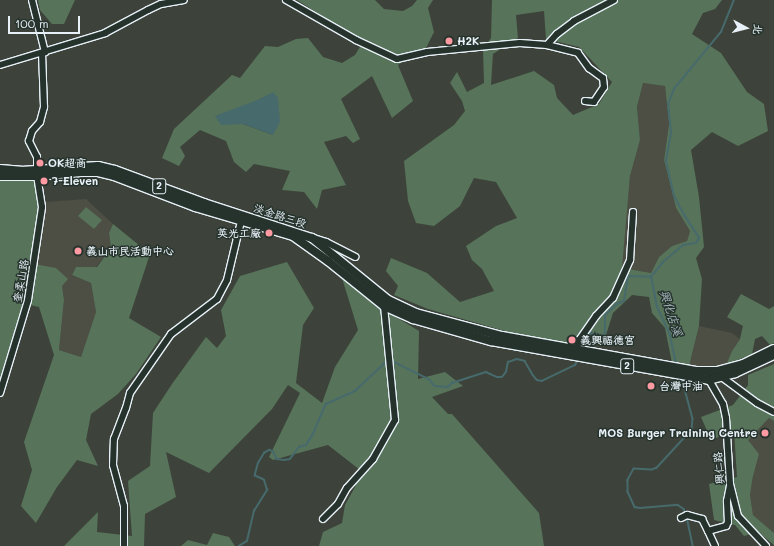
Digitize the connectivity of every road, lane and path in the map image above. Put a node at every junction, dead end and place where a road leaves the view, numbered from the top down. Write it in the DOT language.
graph roads {
  1 [pos="32,0"];
  2 [pos="184,0"];
  3 [pos="286,0"];
  4 [pos="614,0"];
  5 [pos="547,46"];
  6 [pos="44,52"];
  7 [pos="0,65"];
  8 [pos="585,101"];
  9 [pos="0,169"];
  10 [pos="36,173"];
  11 [pos="0,176"];
  12 [pos="633,212"];
  13 [pos="242,218"];
  14 [pos="292,236"];
  15 [pos="312,238"];
  16 [pos="355,257"];
  17 [pos="386,303"];
  18 [pos="774,349"];
  19 [pos="580,354"];
  20 [pos="774,355"];
  21 [pos="714,375"];
  22 [pos="0,393"];
  23 [pos="774,412"];
  24 [pos="730,484"];
  25 [pos="681,518"];
  26 [pos="323,519"];
  27 [pos="708,531"];
  28 [pos="124,546"];
  29 [pos="715,546"];
  30 [pos="766,546"];
  1 -- 6 [label="street"];
  2 -- 6 [label="street"];
  3 -- 5 [label="street"];
  4 -- 5 [label="street"];
  5 -- 8 [label="street"];
  6 -- 7 [label="street"];
  6 -- 10 [label="street, 奎柔山路"];
  9 -- 10 [label="main road, 淡金路三段 / 2"];
  10 -- 11 [label="main road, 淡金路三段 / 2"];
  10 -- 13 [label="main road, 淡金路三段 / 2"];
  10 -- 22 [label="street, 奎柔山路"];
  12 -- 19 [label="street"];
  13 -- 14 [label="main road, 淡金路三段 / 2"];
  13 -- 15 [label="main road, 淡金路三段 / 2"];
  13 -- 28 [label="street"];
  14 -- 15 [label="street"];
  14 -- 17 [label="main road, 淡金路三段 / 2"];
  15 -- 16 [label="street"];
  15 -- 17 [label="main road, 淡金路三段 / 2"];
  17 -- 19 [label="main road, 淡金路三段 / 2"];
  17 -- 26 [label="street"];
  18 -- 21 [label="main road, 2"];
  19 -- 21 [label="main road, 淡金路三段 / 2"];
  20 -- 21 [label="main road, 2"];
  21 -- 23 [label="street"];
  21 -- 24 [label="street, 興仁路"];
  24 -- 27 [label="street"];
  24 -- 30 [label="street, 興仁路"];
  25 -- 27 [label="street"];
  27 -- 29 [label="street"];
}
